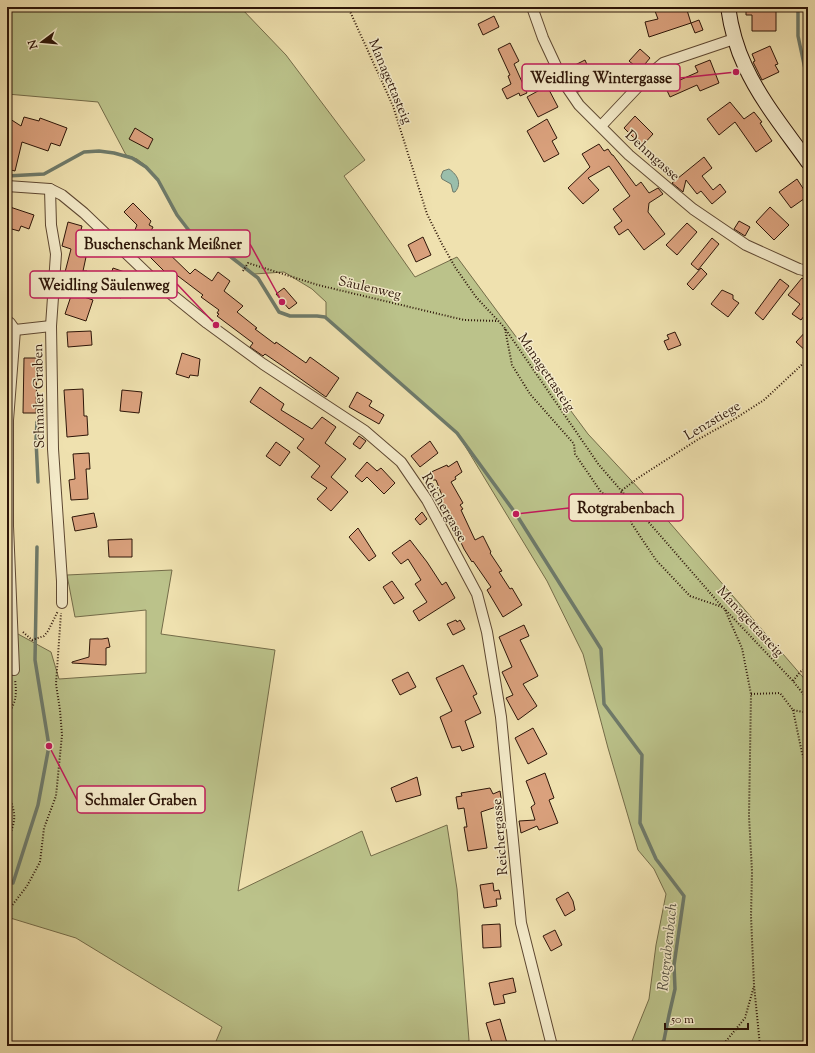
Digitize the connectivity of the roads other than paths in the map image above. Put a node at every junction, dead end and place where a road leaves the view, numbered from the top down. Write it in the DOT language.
graph roads {
  1 [pos="532,7"];
  2 [pos="728,7"];
  3 [pos="734,39"];
  4 [pos="601,126"];
  5 [pos="808,162"];
  6 [pos="7,186"];
  7 [pos="50,189"];
  8 [pos="808,271"];
  9 [pos="7,321"];
  10 [pos="51,326"];
  11 [pos="16,330"];
  12 [pos="8,420"];
  13 [pos="62,602"];
  14 [pos="14,670"];
  15 [pos="552,1046"];
  1 -- 4 [label="street, Dehmgasse"];
  2 -- 3 [label="main road"];
  3 -- 4 [label="street"];
  3 -- 5 [label="main road"];
  4 -- 8 [label="street, Dehmgasse"];
  6 -- 7 [label="street, Reichergasse"];
  7 -- 10 [label="street, Schmaler Graben"];
  7 -- 15 [label="street, Reichergasse"];
  9 -- 11 [label="street"];
  10 -- 11 [label="street"];
  10 -- 13 [label="street, Schmaler Graben"];
  11 -- 12 [label="street, Schmaler Graben"];
  12 -- 14 [label="street, Schmaler Graben"];
}
